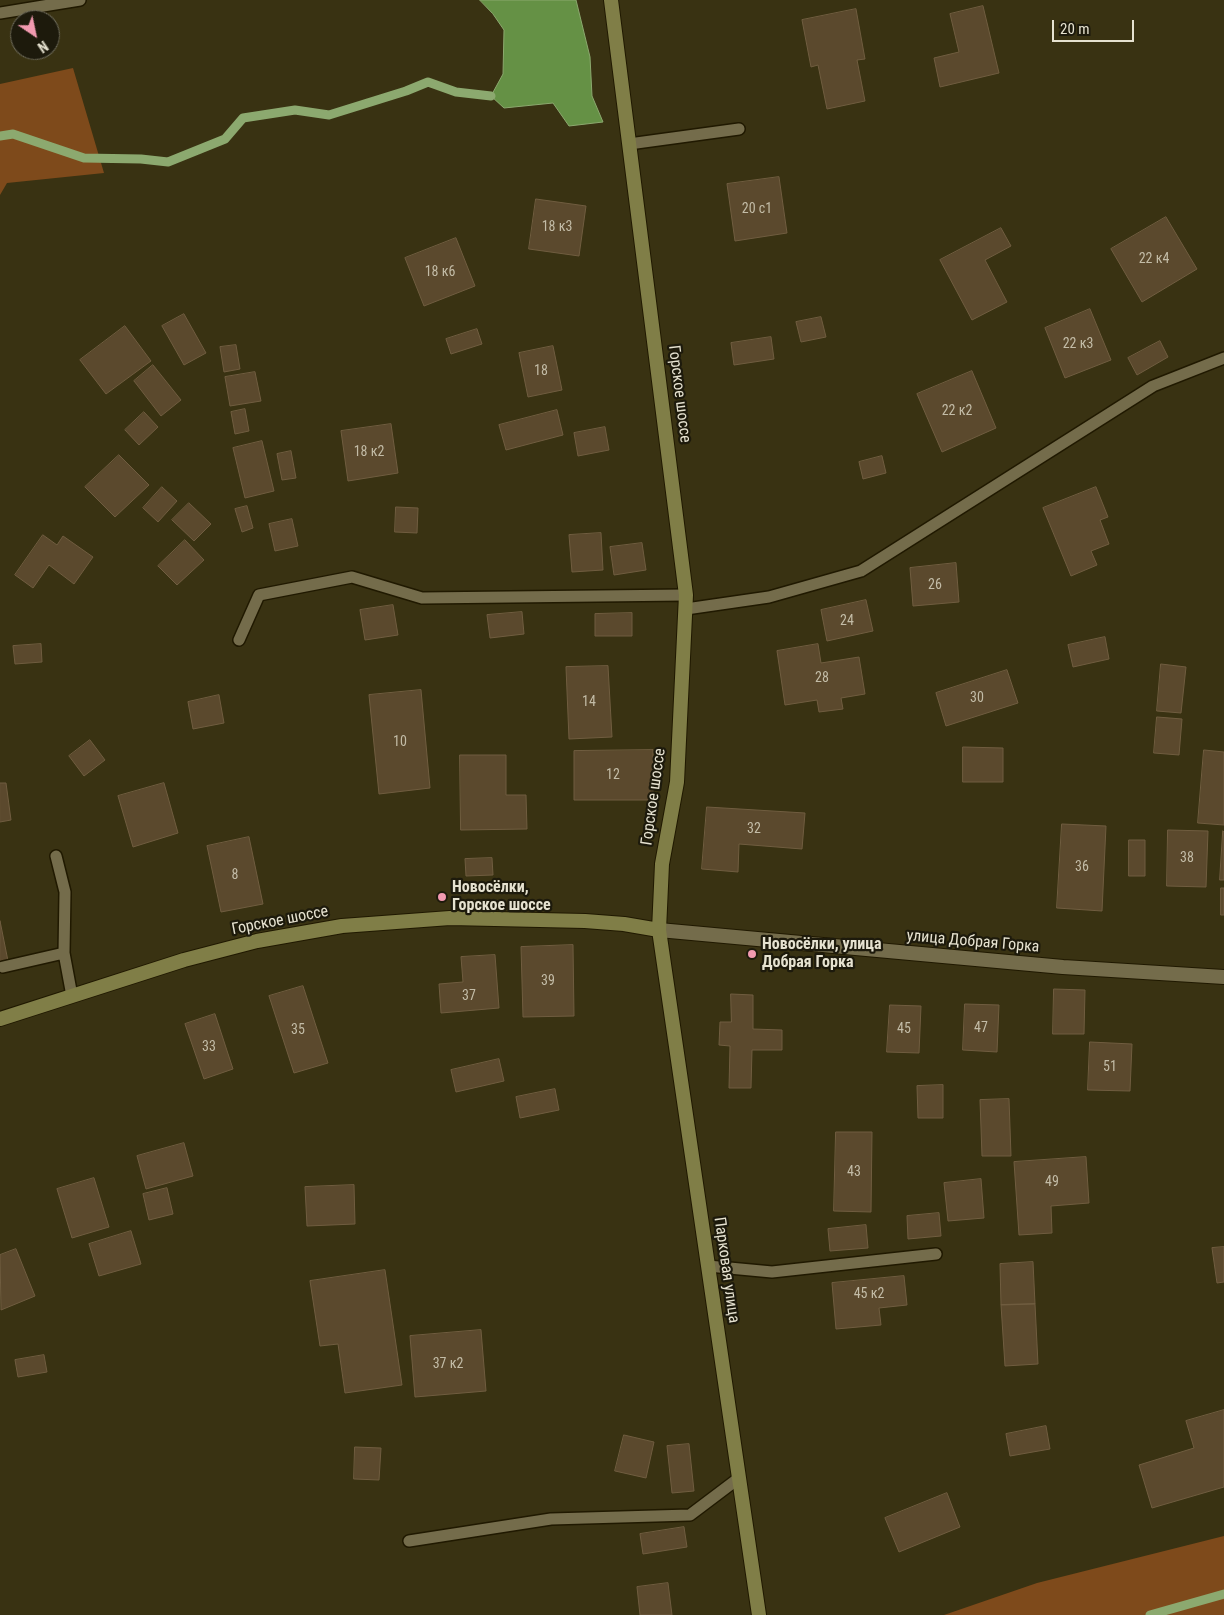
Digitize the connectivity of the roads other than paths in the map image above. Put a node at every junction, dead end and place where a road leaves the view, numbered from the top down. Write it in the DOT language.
graph roads {
  1 [pos="80,0"];
  2 [pos="611,0"];
  3 [pos="0,13"];
  4 [pos="739,129"];
  5 [pos="629,144"];
  6 [pos="1224,358"];
  7 [pos="686,602"];
  8 [pos="239,640"];
  9 [pos="56,856"];
  10 [pos="659,930"];
  11 [pos="64,953"];
  12 [pos="3,967"];
  13 [pos="1224,977"];
  14 [pos="72,996"];
  15 [pos="0,1019"];
  16 [pos="936,1254"];
  17 [pos="708,1266"];
  18 [pos="739,1478"];
  19 [pos="409,1541"];
  20 [pos="759,1615"];
  1 -- 3 [label="lane"];
  2 -- 5 [label="main road, Горское шоссе"];
  4 -- 5 [label="lane"];
  5 -- 7 [label="main road, Горское шоссе"];
  6 -- 7 [label="lane"];
  7 -- 8 [label="lane"];
  7 -- 10 [label="main road, Горское шоссе"];
  9 -- 11 [label="lane"];
  10 -- 13 [label="street, улица Добрая Горка"];
  10 -- 14 [label="main road, Горское шоссе"];
  10 -- 17 [label="main road, Парковая улица"];
  11 -- 12 [label="lane"];
  11 -- 14 [label="lane"];
  14 -- 15 [label="main road, Горское шоссе"];
  16 -- 17 [label="lane"];
  17 -- 18 [label="main road, Парковая улица"];
  18 -- 19 [label="lane"];
  18 -- 20 [label="main road, Парковая улица"];
}
